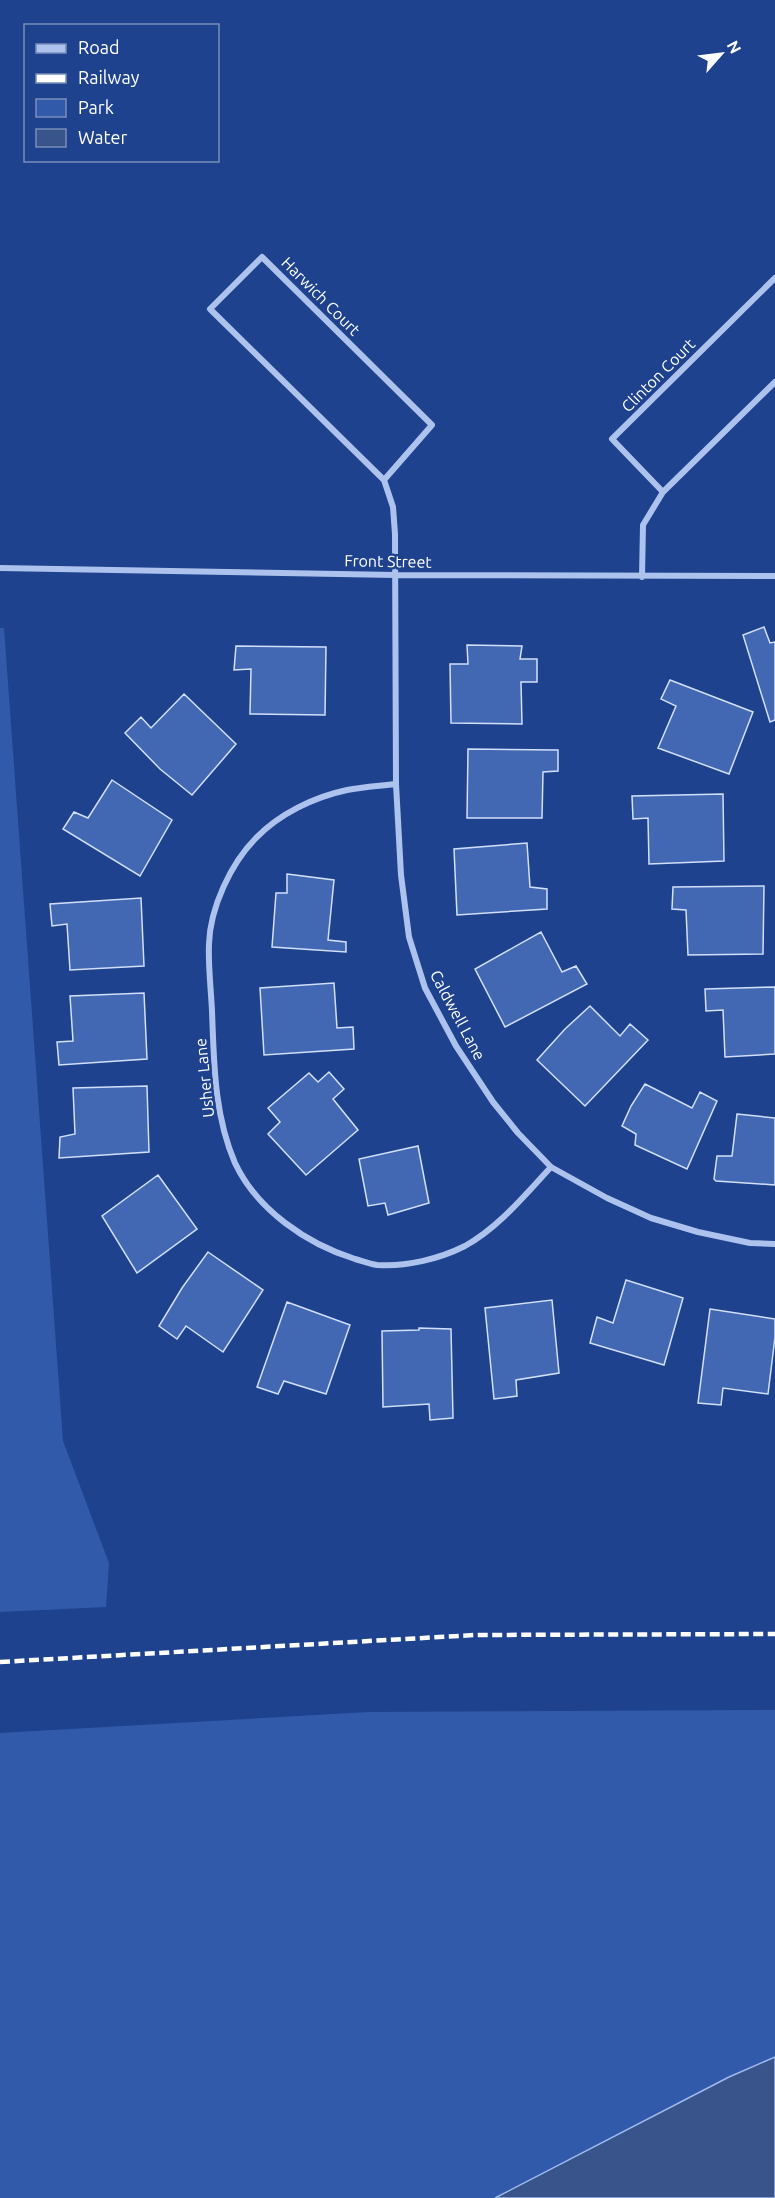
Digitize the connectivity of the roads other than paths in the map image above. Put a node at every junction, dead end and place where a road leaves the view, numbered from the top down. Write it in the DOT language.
graph roads {
  1 [pos="775,278"];
  2 [pos="775,382"];
  3 [pos="384,480"];
  4 [pos="663,492"];
  5 [pos="0,568"];
  6 [pos="395,575"];
  7 [pos="775,576"];
  8 [pos="642,577"];
  9 [pos="396,784"];
  10 [pos="551,1167"];
  11 [pos="775,1244"];
  1 -- 4 [label="street, Clinton Court"];
  2 -- 4 [label="street"];
  3 -- 3 [label="street, Harwich Court"];
  3 -- 6 [label="street, Harwich Court"];
  4 -- 8 [label="street"];
  5 -- 6 [label="street, Front Street"];
  6 -- 8 [label="street, Front Street"];
  6 -- 9 [label="street, Caldwell Lane"];
  7 -- 8 [label="street, Front Street"];
  9 -- 10 [label="street, Caldwell Lane"];
  9 -- 10 [label="street, Usher Lane"];
  10 -- 11 [label="street, Caldwell Lane"];
}
